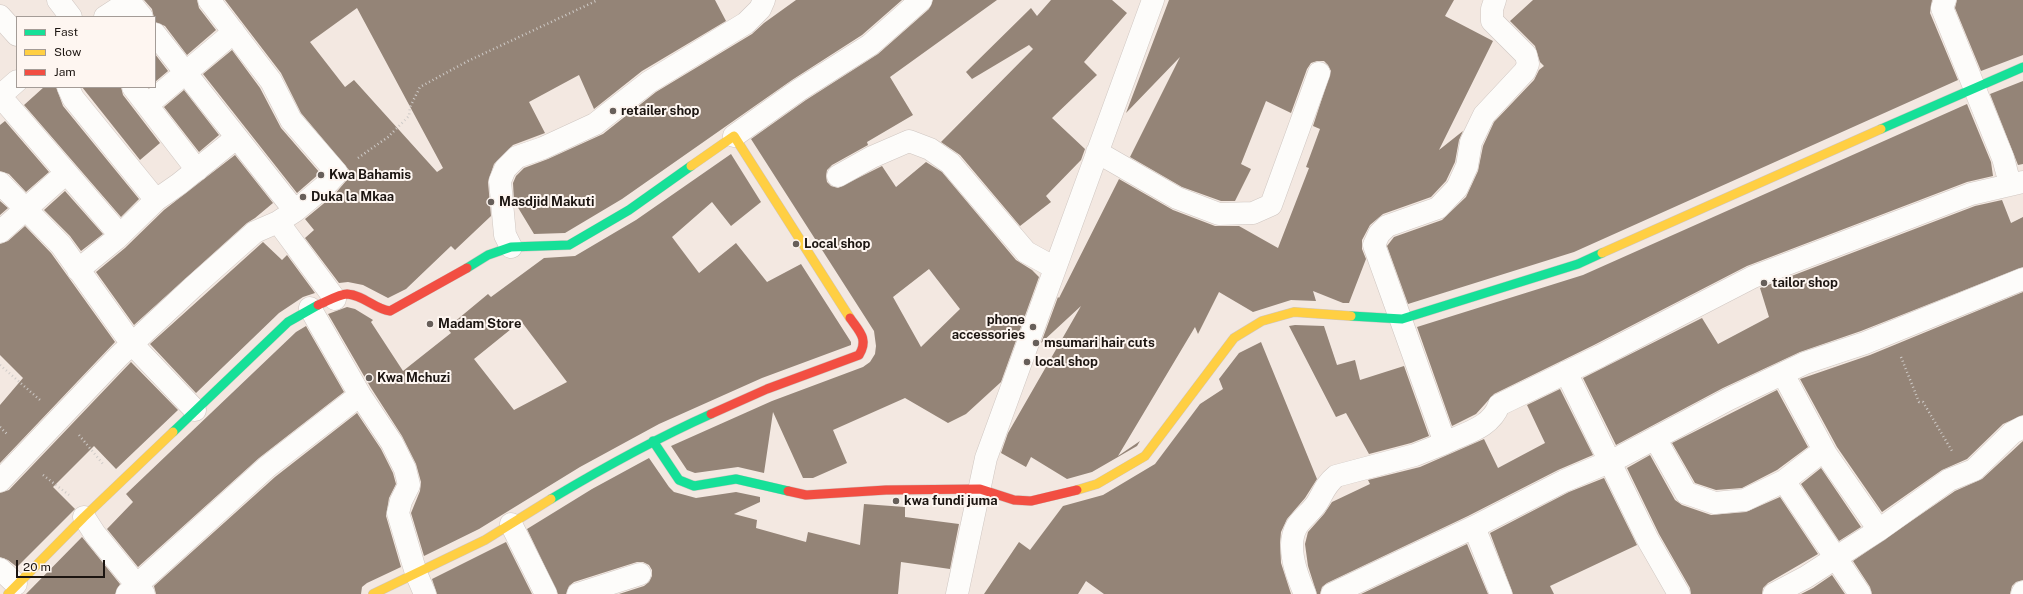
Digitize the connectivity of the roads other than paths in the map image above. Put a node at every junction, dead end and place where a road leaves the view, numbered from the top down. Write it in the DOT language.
graph roads {
  1 [pos="58,0"];
  2 [pos="209,0"];
  3 [pos="764,0"];
  4 [pos="921,0"];
  5 [pos="1153,0"];
  6 [pos="1495,0"];
  7 [pos="1945,0"];
  8 [pos="133,5"];
  9 [pos="0,16"];
  10 [pos="70,16"];
  11 [pos="107,16"];
  12 [pos="234,32"];
  13 [pos="16,35"];
  14 [pos="156,35"];
  15 [pos="2023,67"];
  16 [pos="184,73"];
  17 [pos="1319,73"];
  18 [pos="16,82"];
  19 [pos="68,88"];
  20 [pos="134,88"];
  21 [pos="1974,89"];
  22 [pos="0,96"];
  23 [pos="147,105"];
  24 [pos="734,136"];
  25 [pos="236,138"];
  26 [pos="1097,152"];
  27 [pos="197,170"];
  28 [pos="66,173"];
  29 [pos="838,176"];
  30 [pos="0,183"];
  31 [pos="2017,183"];
  32 [pos="156,200"];
  33 [pos="25,209"];
  34 [pos="286,217"];
  35 [pos="0,232"];
  36 [pos="120,235"];
  37 [pos="511,247"];
  38 [pos="1055,268"];
  39 [pos="78,270"];
  40 [pos="2023,279"];
  41 [pos="335,298"];
  42 [pos="310,308"];
  43 [pos="1402,319"];
  44 [pos="132,344"];
  45 [pos="1566,372"];
  46 [pos="1783,374"];
  47 [pos="360,395"];
  48 [pos="195,410"];
  49 [pos="2023,427"];
  50 [pos="1655,438"];
  51 [pos="653,441"];
  52 [pos="1444,443"];
  53 [pos="1824,450"];
  54 [pos="1609,462"];
  55 [pos="0,481"];
  56 [pos="1784,481"];
  57 [pos="980,489"];
  58 [pos="84,517"];
  59 [pos="511,524"];
  60 [pos="1474,527"];
  61 [pos="1879,530"];
  62 [pos="1836,558"];
  63 [pos="0,569"];
  64 [pos="416,573"];
  65 [pos="640,574"];
  66 [pos="12,589"];
  67 [pos="136,591"];
  68 [pos="373,594"];
  69 [pos="425,594"];
  70 [pos="546,594"];
  71 [pos="578,594"];
  72 [pos="957,594"];
  73 [pos="1305,594"];
  74 [pos="1332,594"];
  75 [pos="1501,594"];
  76 [pos="1679,594"];
  77 [pos="1774,594"];
  78 [pos="1860,594"];
  1 -- 10 [label="street"];
  2 -- 12 [label="street"];
  3 -- 37 [label="street"];
  4 -- 24 [label="street"];
  5 -- 26 [label="street"];
  6 -- 43 [label="street"];
  7 -- 21 [label="street"];
  8 -- 11 [label="street"];
  9 -- 13 [label="street"];
  12 -- 16 [label="street"];
  12 -- 34 [label="street"];
  14 -- 16 [label="street"];
  15 -- 21 [label="street"];
  16 -- 23 [label="street"];
  16 -- 25 [label="street"];
  17 -- 26 [label="street"];
  18 -- 22 [label="street"];
  19 -- 32 [label="street"];
  20 -- 23 [label="street"];
  21 -- 31 [label="street"];
  21 -- 43 [label="street"];
  22 -- 28 [label="street"];
  23 -- 27 [label="street"];
  24 -- 37 [label="street"];
  24 -- 51 [label="street"];
  25 -- 27 [label="street"];
  25 -- 34 [label="street"];
  26 -- 38 [label="street"];
  27 -- 32 [label="street"];
  28 -- 33 [label="street"];
  28 -- 36 [label="street"];
  29 -- 38 [label="street"];
  30 -- 33 [label="street"];
  31 -- 45 [label="street"];
  32 -- 36 [label="street"];
  33 -- 35 [label="street"];
  33 -- 39 [label="street"];
  34 -- 41 [label="street"];
  34 -- 44 [label="street"];
  36 -- 39 [label="street"];
  37 -- 41 [label="street"];
  38 -- 57 [label="street"];
  39 -- 44 [label="street"];
  40 -- 46 [label="street"];
  41 -- 42 [label="street"];
  42 -- 47 [label="street"];
  42 -- 48 [label="street"];
  43 -- 52 [label="street"];
  43 -- 57 [label="street"];
  44 -- 48 [label="street"];
  44 -- 55 [label="street"];
  45 -- 52 [label="street"];
  45 -- 54 [label="street"];
  46 -- 50 [label="street"];
  46 -- 53 [label="street"];
  47 -- 64 [label="street"];
  47 -- 67 [label="street"];
  48 -- 58 [label="street"];
  49 -- 61 [label="street"];
  50 -- 54 [label="street"];
  50 -- 56 [label="street"];
  51 -- 57 [label="street"];
  51 -- 59 [label="street"];
  52 -- 73 [label="street"];
  53 -- 56 [label="street"];
  53 -- 61 [label="street"];
  54 -- 60 [label="street"];
  54 -- 76 [label="street"];
  56 -- 62 [label="street"];
  57 -- 72 [label="street"];
  58 -- 66 [label="street"];
  58 -- 67 [label="street"];
  59 -- 64 [label="street"];
  59 -- 70 [label="street"];
  60 -- 74 [label="street"];
  60 -- 75 [label="street"];
  61 -- 62 [label="street"];
  62 -- 77 [label="street"];
  62 -- 78 [label="street"];
  63 -- 66 [label="street"];
  64 -- 68 [label="street"];
  64 -- 69 [label="street"];
  65 -- 71 [label="street"];
}
